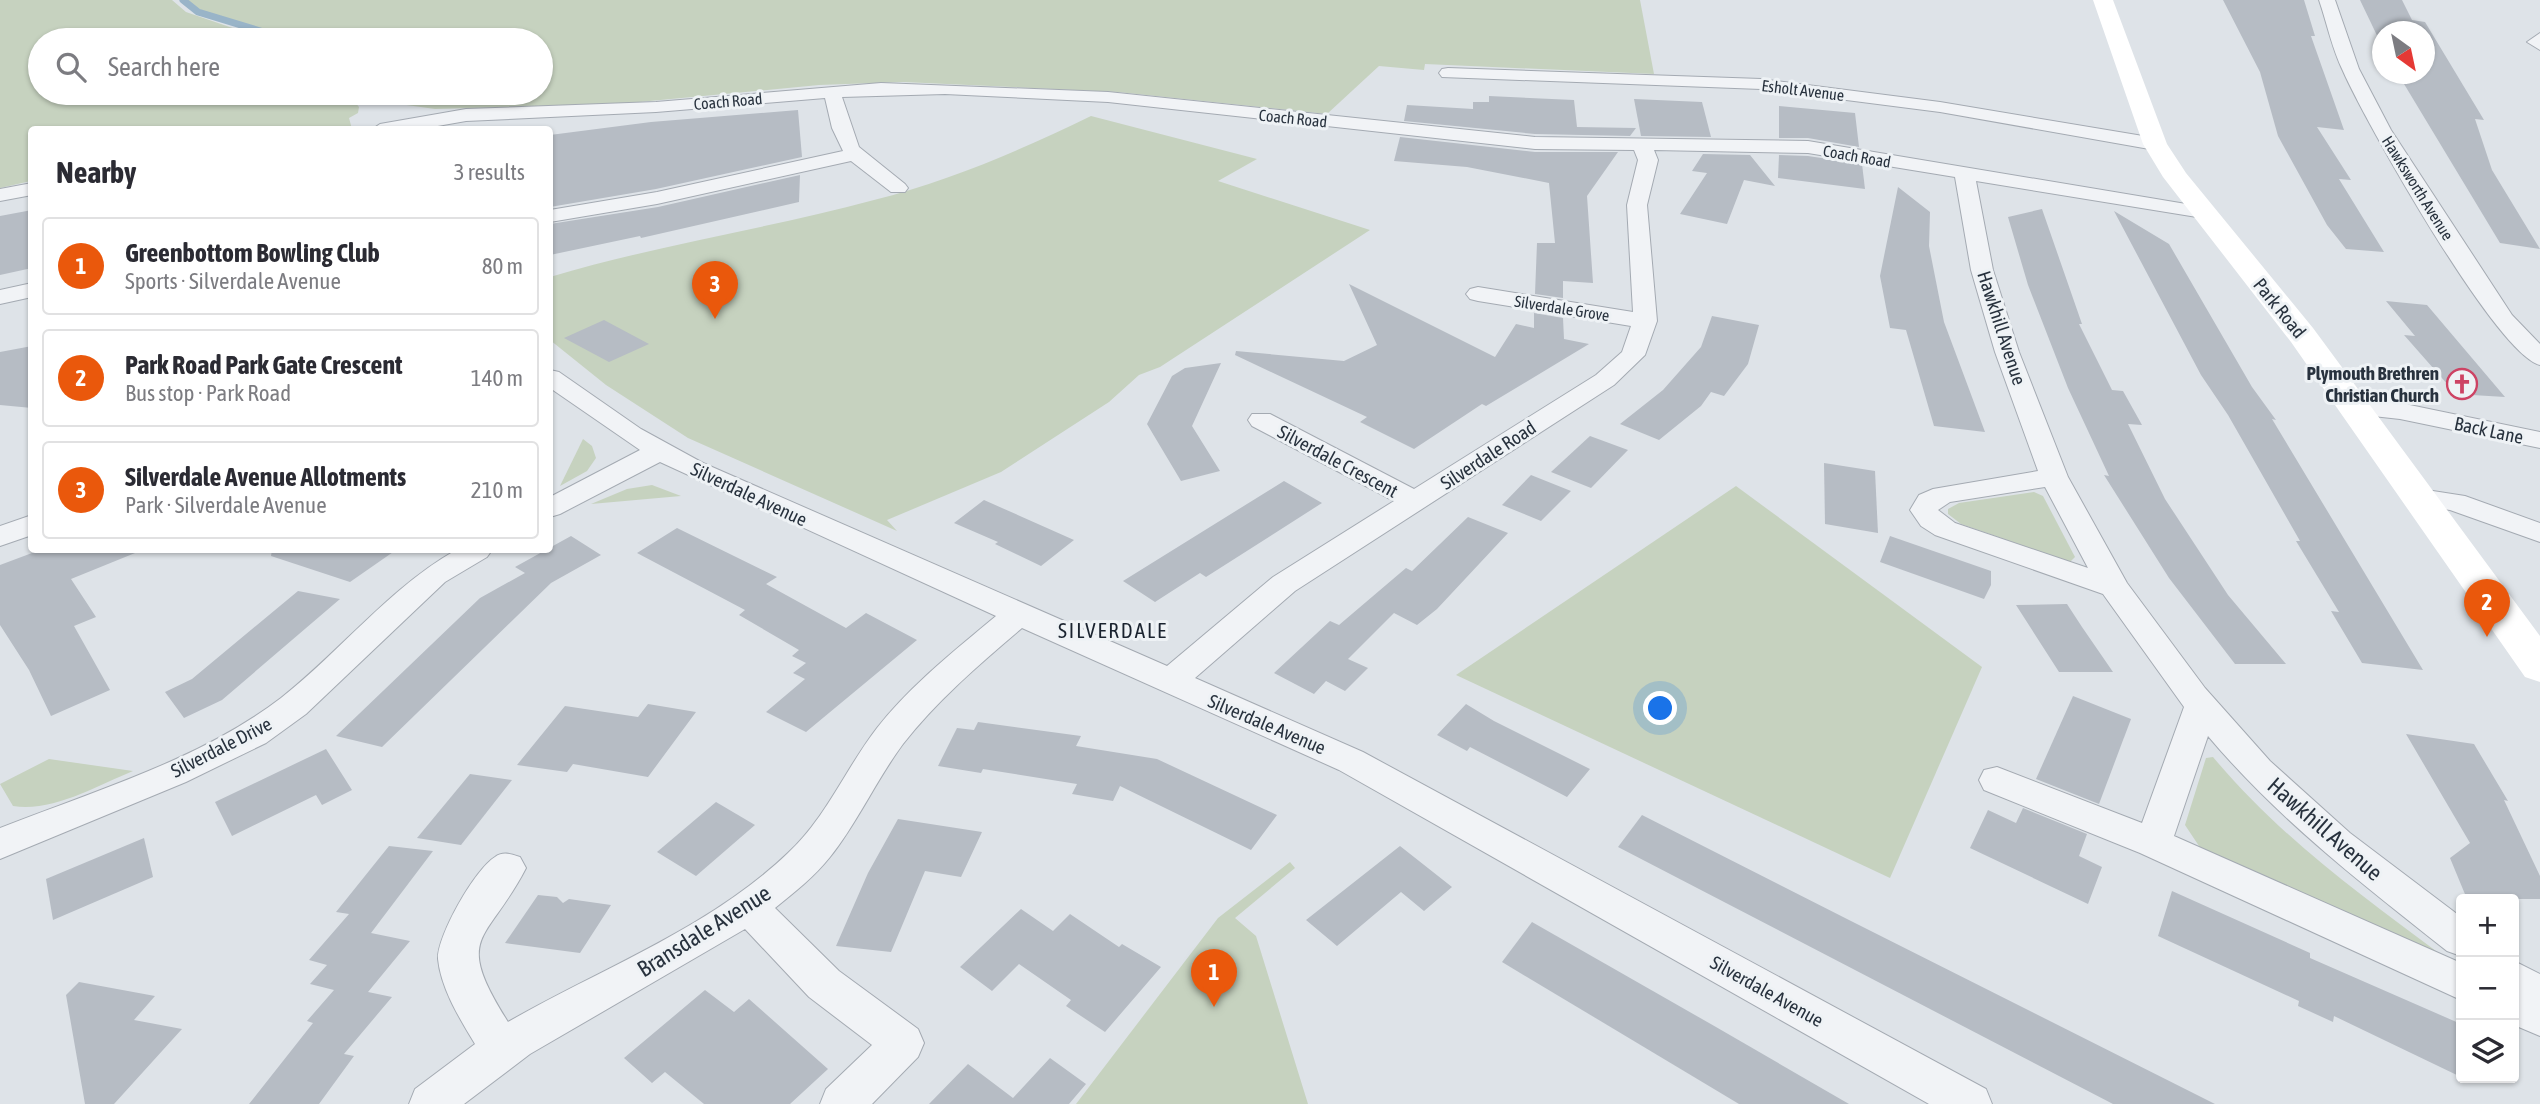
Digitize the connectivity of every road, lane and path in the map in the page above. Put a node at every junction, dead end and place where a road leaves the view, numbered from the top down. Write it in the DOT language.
graph roads {
  1 [pos="2103,0"];
  2 [pos="2327,0"];
  3 [pos="2540,38"];
  4 [pos="2540,45"];
  5 [pos="1448,73"];
  6 [pos="832,91"];
  7 [pos="403,126"];
  8 [pos="2155,144"];
  9 [pos="1642,146"];
  10 [pos="853,155"];
  11 [pos="1965,175"];
  12 [pos="898,188"];
  13 [pos="28,190"];
  14 [pos="0,195"];
  15 [pos="2203,212"];
  16 [pos="553,215"];
  17 [pos="28,291"];
  18 [pos="1478,295"];
  19 [pos="0,297"];
  20 [pos="1645,321"];
  21 [pos="2540,358"];
  22 [pos="553,379"];
  23 [pos="2355,407"];
  24 [pos="1261,420"];
  25 [pos="2540,440"];
  26 [pos="659,451"];
  27 [pos="2054,477"];
  28 [pos="2420,498"];
  29 [pos="1415,502"];
  30 [pos="553,506"];
  31 [pos="28,526"];
  32 [pos="2540,533"];
  33 [pos="0,537"];
  34 [pos="472,553"];
  35 [pos="2114,587"];
  36 [pos="1017,615"];
  37 [pos="2540,667"];
  38 [pos="1170,682"];
  39 [pos="2201,706"];
  40 [pos="1997,780"];
  41 [pos="2153,843"];
  42 [pos="0,844"];
  43 [pos="507,868"];
  44 [pos="749,907"];
  45 [pos="2456,935"];
  46 [pos="2456,980"];
  47 [pos="2519,982"];
  48 [pos="2540,996"];
  49 [pos="2519,1008"];
  50 [pos="2540,1017"];
  51 [pos="501,1049"];
  52 [pos="431,1104"];
  53 [pos="842,1104"];
  54 [pos="1970,1104"];
  1 -- 8 [label="main road, Park Road"];
  2 -- 21 [label="street, Hawksworth Avenue"];
  3 -- 4 [label="street"];
  5 -- 8 [label="street, Esholt Avenue"];
  6 -- 7 [label="street, Coach Road"];
  6 -- 9 [label="street, Coach Road"];
  6 -- 10 [label="street"];
  8 -- 15 [label="main road, Park Road"];
  9 -- 11 [label="street, Coach Road"];
  9 -- 20 [label="street, Silverdale Road"];
  10 -- 12 [label="street"];
  10 -- 16 [label="street"];
  11 -- 15 [label="street, Coach Road"];
  11 -- 27 [label="street, Hawkhill Avenue"];
  13 -- 14 [label="street"];
  15 -- 23 [label="main road, Park Road"];
  17 -- 19 [label="street"];
  18 -- 20 [label="street, Silverdale Grove"];
  20 -- 29 [label="street, Silverdale Road"];
  22 -- 26 [label="street, Silverdale Avenue"];
  23 -- 25 [label="street, Back Lane"];
  23 -- 28 [label="main road, Park Road"];
  24 -- 29 [label="street, Silverdale Crescent"];
  26 -- 30 [label="street"];
  26 -- 36 [label="street, Silverdale Avenue"];
  27 -- 35 [label="street, Hawkhill Avenue"];
  27 -- 35 [label="street"];
  28 -- 32 [label="street"];
  28 -- 37 [label="main road, Park Road"];
  29 -- 38 [label="street, Silverdale Road"];
  31 -- 33 [label="street"];
  34 -- 42 [label="street, Silverdale Drive"];
  35 -- 39 [label="street, Hawkhill Avenue"];
  36 -- 38 [label="street, Silverdale Avenue"];
  36 -- 44 [label="street, Bransdale Avenue"];
  38 -- 54 [label="street, Silverdale Avenue"];
  39 -- 41 [label="street"];
  39 -- 45 [label="street, Hawkhill Avenue"];
  40 -- 41 [label="street"];
  41 -- 46 [label="street"];
  43 -- 51 [label="street"];
  44 -- 51 [label="street, Bransdale Avenue"];
  44 -- 53 [label="street"];
  47 -- 48 [label="street"];
  49 -- 50 [label="street"];
  51 -- 52 [label="street, Bransdale Avenue"];
}
